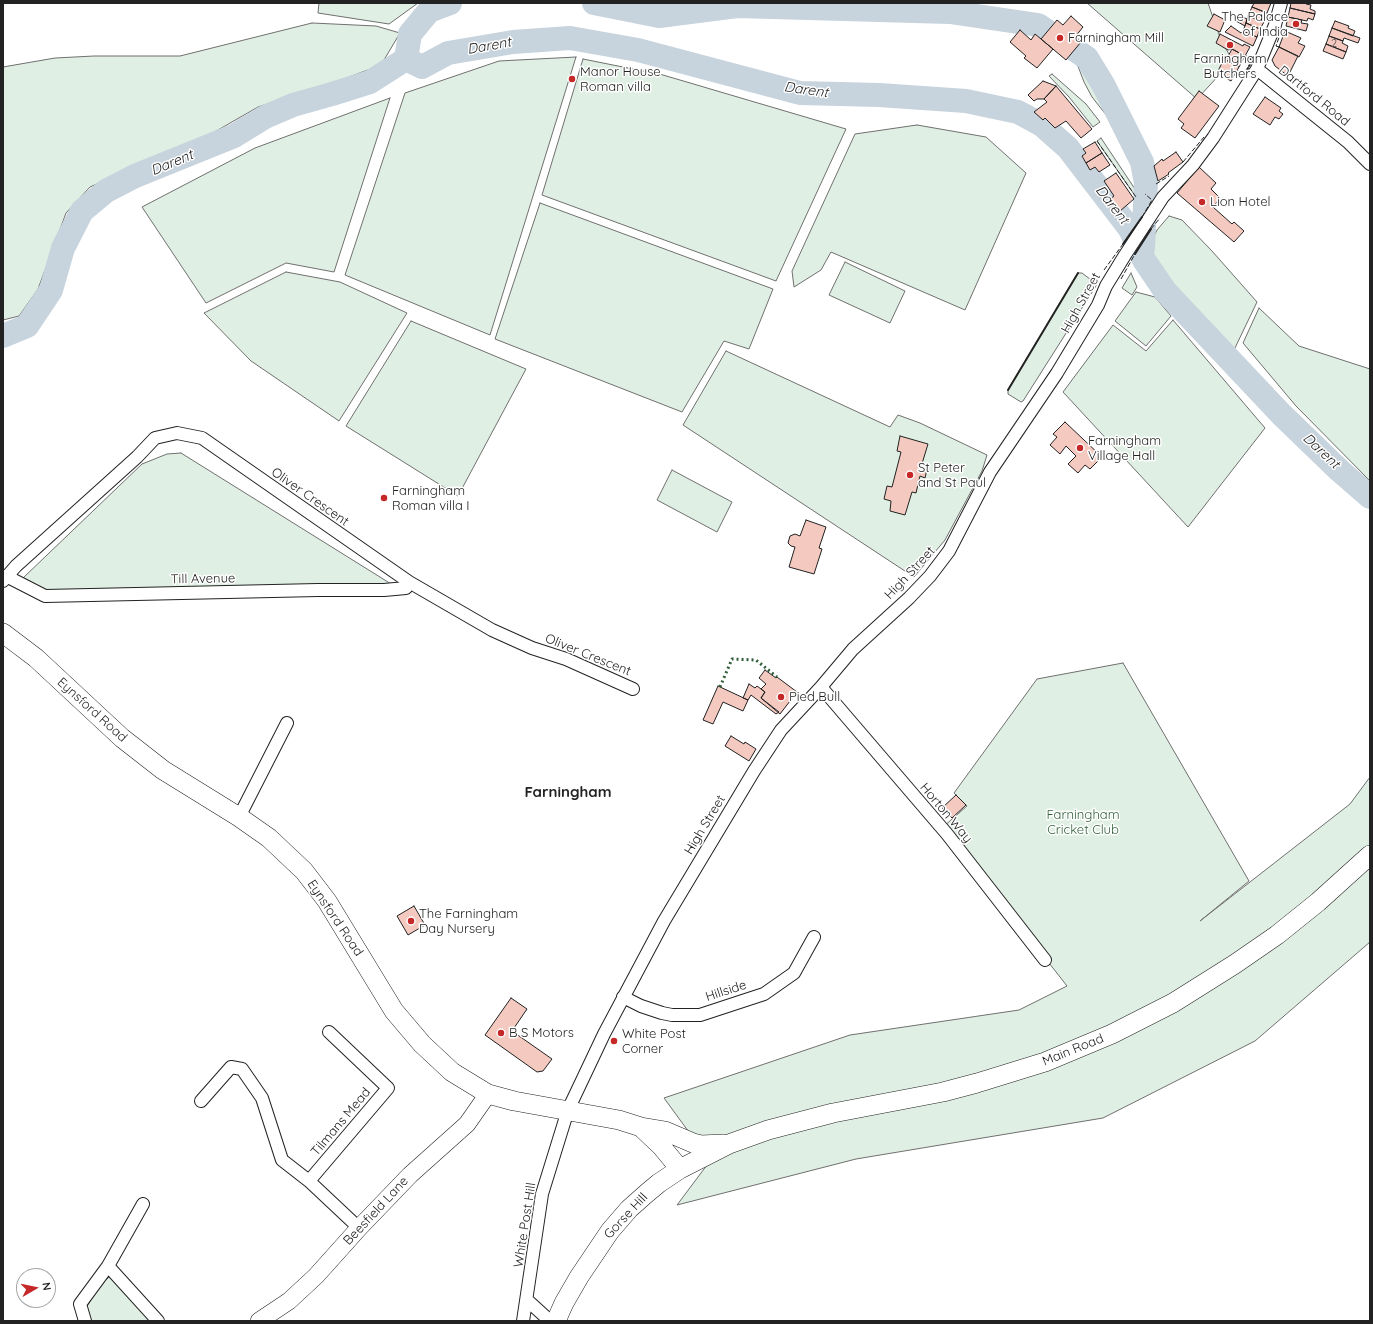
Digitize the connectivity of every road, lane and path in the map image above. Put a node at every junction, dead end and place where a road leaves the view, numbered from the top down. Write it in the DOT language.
graph roads {
  1 [pos="1281,3"];
  2 [pos="1257,69"];
  3 [pos="1370,164"];
  4 [pos="4,578"];
  5 [pos="406,588"];
  6 [pos="3,633"];
  7 [pos="821,687"];
  8 [pos="633,689"];
  9 [pos="287,723"];
  10 [pos="239,817"];
  11 [pos="1370,855"];
  12 [pos="814,937"];
  13 [pos="1045,960"];
  14 [pos="623,997"];
  15 [pos="329,1032"];
  16 [pos="488,1094"];
  17 [pos="201,1101"];
  18 [pos="568,1110"];
  19 [pos="641,1127"];
  20 [pos="729,1144"];
  21 [pos="680,1169"];
  22 [pos="309,1181"];
  23 [pos="143,1204"];
  24 [pos="360,1228"];
  25 [pos="108,1266"];
  26 [pos="527,1300"];
  27 [pos="85,1321"];
  28 [pos="158,1321"];
  29 [pos="259,1321"];
  30 [pos="523,1321"];
  31 [pos="550,1321"];
  32 [pos="556,1321"];
  1 -- 2 [label="street, High Street"];
  2 -- 3 [label="street, Dartford Road"];
  2 -- 7 [label="street, High Street"];
  4 -- 5 [label="street, Till Avenue"];
  4 -- 8 [label="street, Oliver Crescent"];
  6 -- 10 [label="main road, Eynsford Road"];
  7 -- 13 [label="street, Horton Way"];
  7 -- 14 [label="street, High Street"];
  9 -- 10 [label="street"];
  10 -- 16 [label="main road, Eynsford Road"];
  11 -- 20 [label="main road, Main Road"];
  12 -- 14 [label="street, Hillside"];
  14 -- 18 [label="street, High Street"];
  15 -- 22 [label="street, Tilmans Mead"];
  16 -- 18 [label="main road, Eynsford Road"];
  16 -- 24 [label="street, Beesfield Lane"];
  17 -- 22 [label="street"];
  18 -- 19 [label="main road, Eynsford Road"];
  18 -- 26 [label="street, White Post Hill"];
  19 -- 20 [label="main road, Eynsford Road"];
  19 -- 21 [label="main road, Eynsford Road"];
  20 -- 21 [label="main road, Gorse Hill"];
  21 -- 32 [label="main road, Gorse Hill"];
  22 -- 24 [label="street"];
  23 -- 25 [label="street"];
  24 -- 29 [label="street, Beesfield Lane"];
  25 -- 27 [label="street"];
  25 -- 28 [label="street"];
  26 -- 30 [label="street, White Post Hill"];
  26 -- 31 [label="street"];
}
